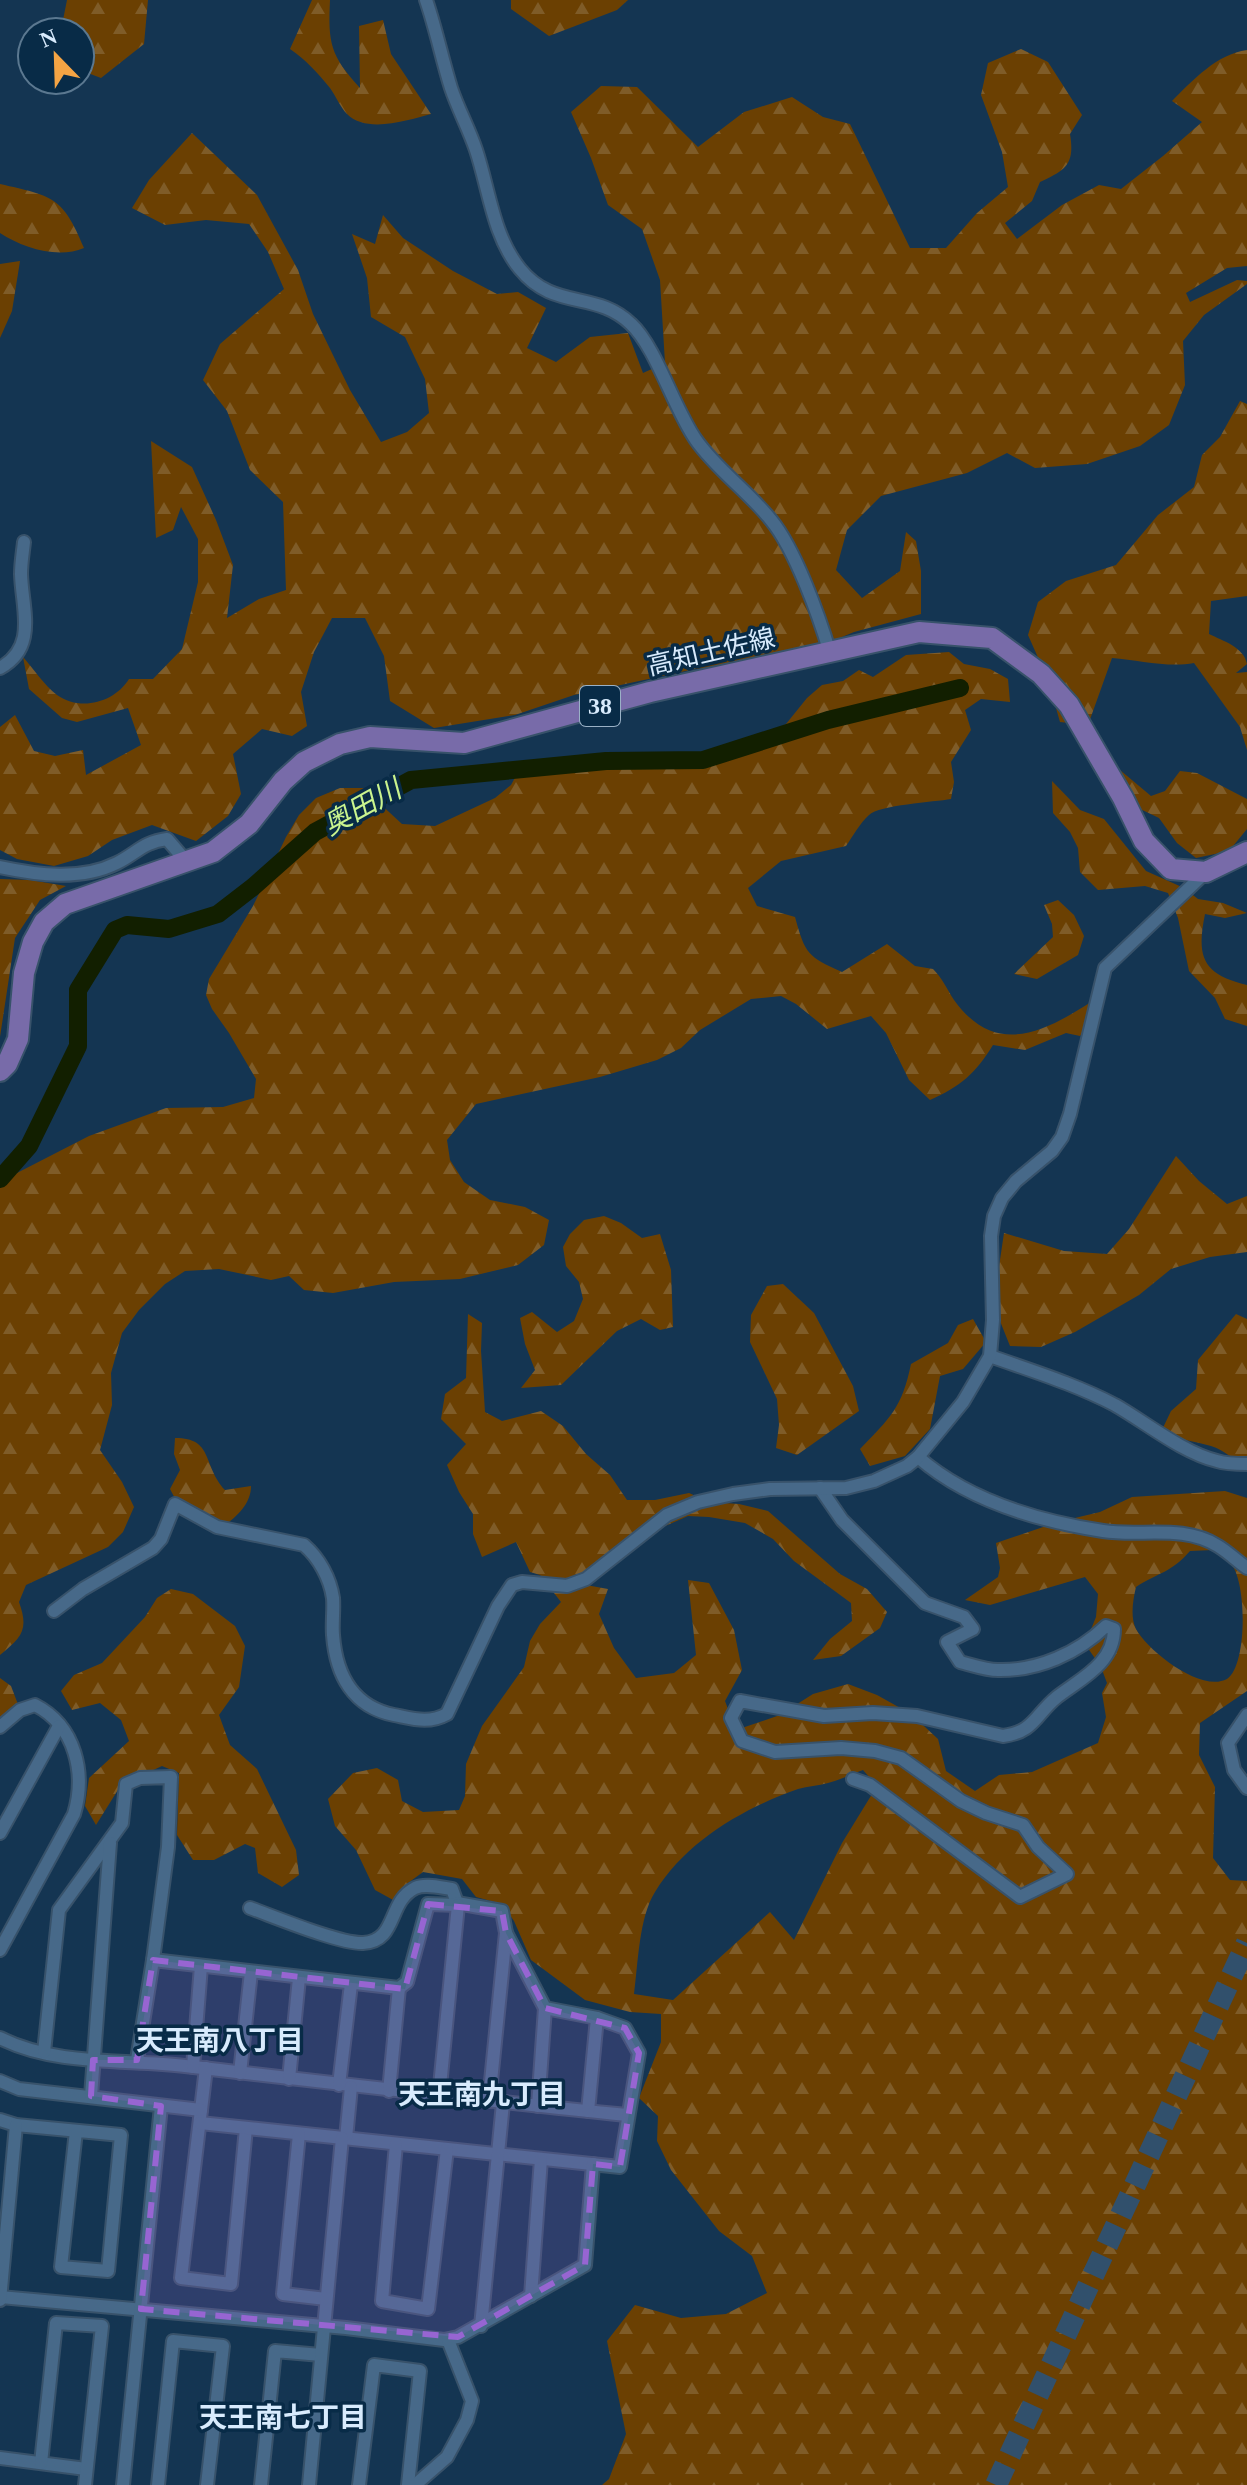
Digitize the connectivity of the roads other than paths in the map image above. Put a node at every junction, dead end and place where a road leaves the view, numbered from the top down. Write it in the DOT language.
graph roads {
  1 [pos="426,0"];
  2 [pos="24,542"];
  3 [pos="830,653"];
  4 [pos="0,668"];
  5 [pos="1245,858"];
  6 [pos="185,860"];
  7 [pos="0,867"];
  8 [pos="1206,872"];
  9 [pos="0,1071"];
  10 [pos="990,1356"];
  11 [pos="918,1457"];
  12 [pos="1247,1464"];
  13 [pos="820,1488"];
  14 [pos="1247,1568"];
  15 [pos="54,1611"];
  16 [pos="1247,1715"];
  17 [pos="59,1726"];
  18 [pos="0,1727"];
  19 [pos="853,1779"];
  20 [pos="1247,1788"];
  21 [pos="0,1833"];
  22 [pos="111,1839"];
  23 [pos="457,1904"];
  24 [pos="250,1908"];
  25 [pos="506,1933"];
  26 [pos="0,1950"];
  27 [pos="153,1960"];
  28 [pos="201,1966"];
  29 [pos="251,1972"];
  30 [pos="299,1978"];
  31 [pos="351,1984"];
  32 [pos="399,1988"];
  33 [pos="545,2008"];
  34 [pos="597,2018"];
  35 [pos="0,2038"];
  36 [pos="44,2052"];
  37 [pos="93,2060"];
  38 [pos="137,2060"];
  39 [pos="199,2067"];
  40 [pos="240,2073"];
  41 [pos="289,2079"];
  42 [pos="0,2081"];
  43 [pos="345,2086"];
  44 [pos="389,2091"];
  45 [pos="91,2096"];
  46 [pos="439,2096"];
  47 [pos="489,2101"];
  48 [pos="503,2103"];
  49 [pos="161,2106"];
  50 [pos="538,2106"];
  51 [pos="588,2111"];
  52 [pos="627,2115"];
  53 [pos="201,2116"];
  54 [pos="0,2120"];
  55 [pos="16,2125"];
  56 [pos="246,2128"];
  57 [pos="76,2131"];
  58 [pos="299,2134"];
  59 [pos="344,2138"];
  60 [pos="396,2144"];
  61 [pos="447,2149"];
  62 [pos="497,2153"];
  63 [pos="541,2159"];
  64 [pos="593,2164"];
  65 [pos="2,2262"];
  66 [pos="531,2296"];
  67 [pos="0,2298"];
  68 [pos="326,2299"];
  69 [pos="141,2309"];
  70 [pos="481,2326"];
  71 [pos="324,2328"];
  72 [pos="448,2340"];
  73 [pos="321,2355"];
  74 [pos="0,2458"];
  75 [pos="41,2463"];
  76 [pos="86,2469"];
  77 [pos="85,2485"];
  78 [pos="123,2485"];
  79 [pos="158,2485"];
  80 [pos="207,2485"];
  81 [pos="261,2485"];
  82 [pos="309,2485"];
  83 [pos="359,2485"];
  84 [pos="408,2485"];
  85 [pos="415,2485"];
  1 -- 3 [label="street"];
  2 -- 4 [label="street"];
  3 -- 6 [label="main road, 高知土佐線 / 38"];
  3 -- 8 [label="main road, 高知土佐線 / 38"];
  5 -- 8 [label="main road"];
  6 -- 7 [label="street"];
  6 -- 9 [label="main road, 高知土佐線 / 38"];
  8 -- 10 [label="street"];
  10 -- 11 [label="street"];
  10 -- 12 [label="street"];
  11 -- 13 [label="street"];
  11 -- 14 [label="street"];
  13 -- 15 [label="street"];
  13 -- 19 [label="street"];
  16 -- 20 [label="street"];
  17 -- 18 [label="street"];
  17 -- 21 [label="street"];
  17 -- 26 [label="street"];
  22 -- 27 [label="street"];
  22 -- 36 [label="street"];
  22 -- 37 [label="street"];
  23 -- 24 [label="street"];
  23 -- 25 [label="street"];
  23 -- 32 [label="street"];
  23 -- 46 [label="street"];
  25 -- 33 [label="street"];
  25 -- 47 [label="street"];
  27 -- 28 [label="street"];
  27 -- 38 [label="street"];
  28 -- 29 [label="street"];
  28 -- 39 [label="street"];
  29 -- 30 [label="street"];
  29 -- 40 [label="street"];
  30 -- 31 [label="street"];
  30 -- 41 [label="street"];
  31 -- 32 [label="street"];
  31 -- 43 [label="street"];
  32 -- 44 [label="street"];
  33 -- 34 [label="street"];
  33 -- 50 [label="street"];
  34 -- 51 [label="street"];
  34 -- 52 [label="street"];
  35 -- 36 [label="street"];
  36 -- 37 [label="street"];
  37 -- 38 [label="street"];
  37 -- 45 [label="street"];
  38 -- 39 [label="street"];
  39 -- 40 [label="street"];
  39 -- 53 [label="street"];
  40 -- 41 [label="street"];
  41 -- 43 [label="street"];
  42 -- 45 [label="street"];
  43 -- 44 [label="street"];
  43 -- 59 [label="street"];
  44 -- 46 [label="street"];
  45 -- 49 [label="street"];
  46 -- 47 [label="street"];
  47 -- 48 [label="street"];
  48 -- 50 [label="street"];
  48 -- 62 [label="street"];
  49 -- 53 [label="street"];
  49 -- 69 [label="street"];
  50 -- 51 [label="street"];
  51 -- 52 [label="street"];
  52 -- 64 [label="street"];
  53 -- 56 [label="street"];
  53 -- 56 [label="street"];
  54 -- 55 [label="street"];
  55 -- 57 [label="street"];
  55 -- 65 [label="street"];
  56 -- 58 [label="street"];
  57 -- 57 [label="street"];
  58 -- 59 [label="street"];
  58 -- 68 [label="street"];
  59 -- 60 [label="street"];
  59 -- 68 [label="street"];
  60 -- 61 [label="street"];
  60 -- 61 [label="street"];
  61 -- 62 [label="street"];
  62 -- 63 [label="street"];
  62 -- 70 [label="street"];
  63 -- 64 [label="street"];
  63 -- 66 [label="street"];
  64 -- 66 [label="street"];
  65 -- 67 [label="street"];
  66 -- 70 [label="street"];
  67 -- 69 [label="street"];
  68 -- 71 [label="street"];
  69 -- 71 [label="street"];
  69 -- 78 [label="street"];
  70 -- 72 [label="street"];
  71 -- 72 [label="street"];
  71 -- 73 [label="street"];
  72 -- 85 [label="street"];
  73 -- 81 [label="street"];
  73 -- 82 [label="street"];
  74 -- 75 [label="street"];
  75 -- 76 [label="street"];
  75 -- 76 [label="street"];
  76 -- 77 [label="street"];
  79 -- 80 [label="street"];
  83 -- 84 [label="street"];
}
